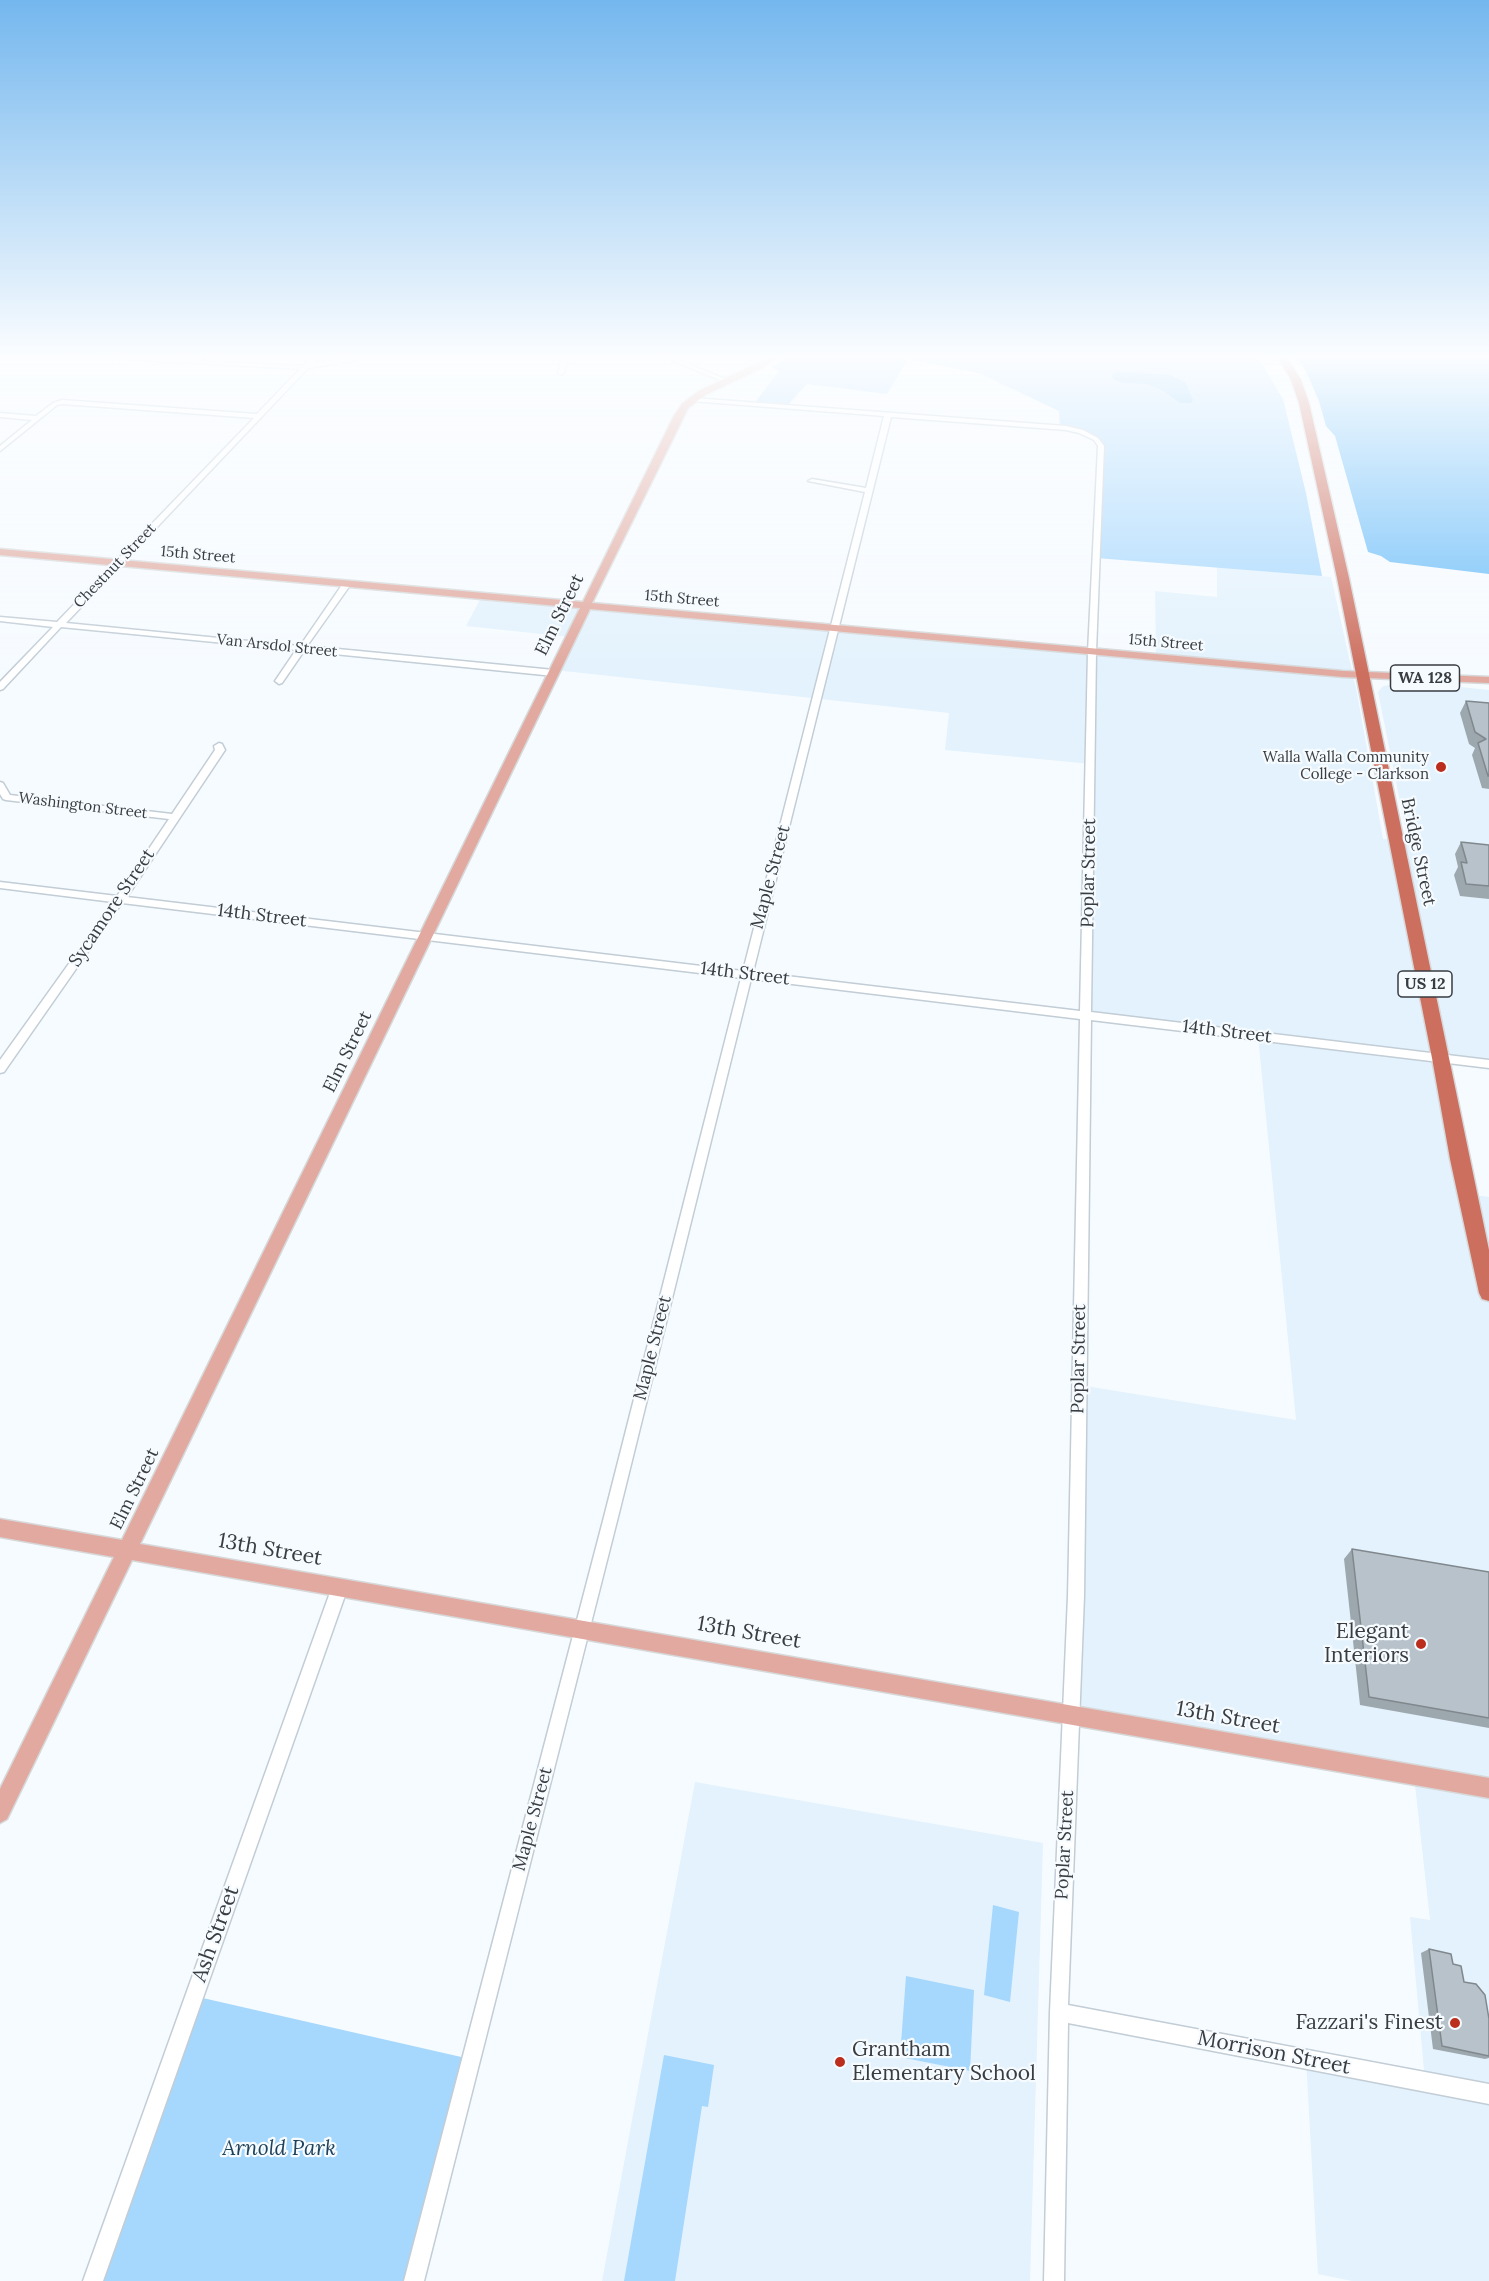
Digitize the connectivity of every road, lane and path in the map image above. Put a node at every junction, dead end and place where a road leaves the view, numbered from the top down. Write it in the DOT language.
graph roads {
  1 [pos="216,460"];
  2 [pos="656,460"];
  3 [pos="876,460"];
  4 [pos="1100,460"];
  5 [pos="1316,460"];
  6 [pos="812,481"];
  7 [pos="868,490"];
  8 [pos="0,552"];
  9 [pos="119,562"];
  10 [pos="347,584"];
  11 [pos="586,605"];
  12 [pos="0,619"];
  13 [pos="59,625"];
  14 [pos="833,628"];
  15 [pos="302,649"];
  16 [pos="1092,652"];
  17 [pos="554,673"];
  18 [pos="1362,675"];
  19 [pos="1489,680"];
  20 [pos="279,681"];
  21 [pos="0,687"];
  22 [pos="219,746"];
  23 [pos="0,785"];
  24 [pos="173,816"];
  25 [pos="0,885"];
  26 [pos="120,899"];
  27 [pos="427,934"];
  28 [pos="745,974"];
  29 [pos="1085,1015"];
  30 [pos="1441,1058"];
  31 [pos="1489,1064"];
  32 [pos="0,1069"];
  33 [pos="1489,1293"];
  34 [pos="0,1528"];
  35 [pos="127,1550"];
  36 [pos="340,1587"];
  37 [pos="582,1629"];
  38 [pos="1073,1714"];
  39 [pos="1489,1788"];
  40 [pos="0,1812"];
  41 [pos="1059,2012"];
  42 [pos="1489,2094"];
  43 [pos="93,2281"];
  44 [pos="414,2281"];
  45 [pos="1054,2281"];
  1 -- 9 [label="street, Chestnut Street"];
  2 -- 11 [label="main road, Elm Street"];
  3 -- 7 [label="street, Maple Street"];
  4 -- 16 [label="street, Poplar Street"];
  5 -- 18 [label="highway, Bridge Street / US 12"];
  6 -- 7 [label="street"];
  7 -- 14 [label="street, Maple Street"];
  8 -- 9 [label="main road, 15th Street"];
  9 -- 10 [label="main road, 15th Street"];
  9 -- 13 [label="street, Chestnut Street"];
  10 -- 11 [label="main road, 15th Street"];
  10 -- 15 [label="street"];
  11 -- 14 [label="main road, 15th Street"];
  11 -- 17 [label="main road, Elm Street"];
  12 -- 13 [label="street, Van Arsdol Street"];
  13 -- 15 [label="street, Van Arsdol Street"];
  13 -- 21 [label="street, Chestnut Street"];
  14 -- 16 [label="main road, 15th Street"];
  14 -- 28 [label="street, Maple Street"];
  15 -- 17 [label="street, Van Arsdol Street"];
  15 -- 20 [label="street"];
  16 -- 18 [label="main road, 15th Street"];
  16 -- 29 [label="street, Poplar Street"];
  17 -- 27 [label="main road, Elm Street"];
  18 -- 19 [label="main road, WA 128"];
  18 -- 30 [label="highway, Bridge Street / US 12"];
  22 -- 24 [label="street, Sycamore Street"];
  23 -- 24 [label="street, Washington Street"];
  24 -- 26 [label="street, Sycamore Street"];
  25 -- 26 [label="street, 14th Street"];
  26 -- 27 [label="street, 14th Street"];
  26 -- 32 [label="street, Sycamore Street"];
  27 -- 28 [label="street, 14th Street"];
  27 -- 35 [label="main road, Elm Street"];
  28 -- 29 [label="street, 14th Street"];
  28 -- 37 [label="street, Maple Street"];
  29 -- 30 [label="street, 14th Street"];
  29 -- 38 [label="street, Poplar Street"];
  30 -- 31 [label="street, 14th Street"];
  30 -- 33 [label="highway, Bridge Street / US 12"];
  34 -- 35 [label="main road, 13th Street"];
  35 -- 36 [label="main road, 13th Street"];
  35 -- 40 [label="main road, Elm Street"];
  36 -- 37 [label="main road, 13th Street"];
  36 -- 43 [label="street, Ash Street"];
  37 -- 38 [label="main road, 13th Street"];
  37 -- 44 [label="street, Maple Street"];
  38 -- 39 [label="main road, 13th Street"];
  38 -- 41 [label="street, Poplar Street"];
  41 -- 42 [label="street, Morrison Street"];
  41 -- 45 [label="street, Poplar Street"];
}
